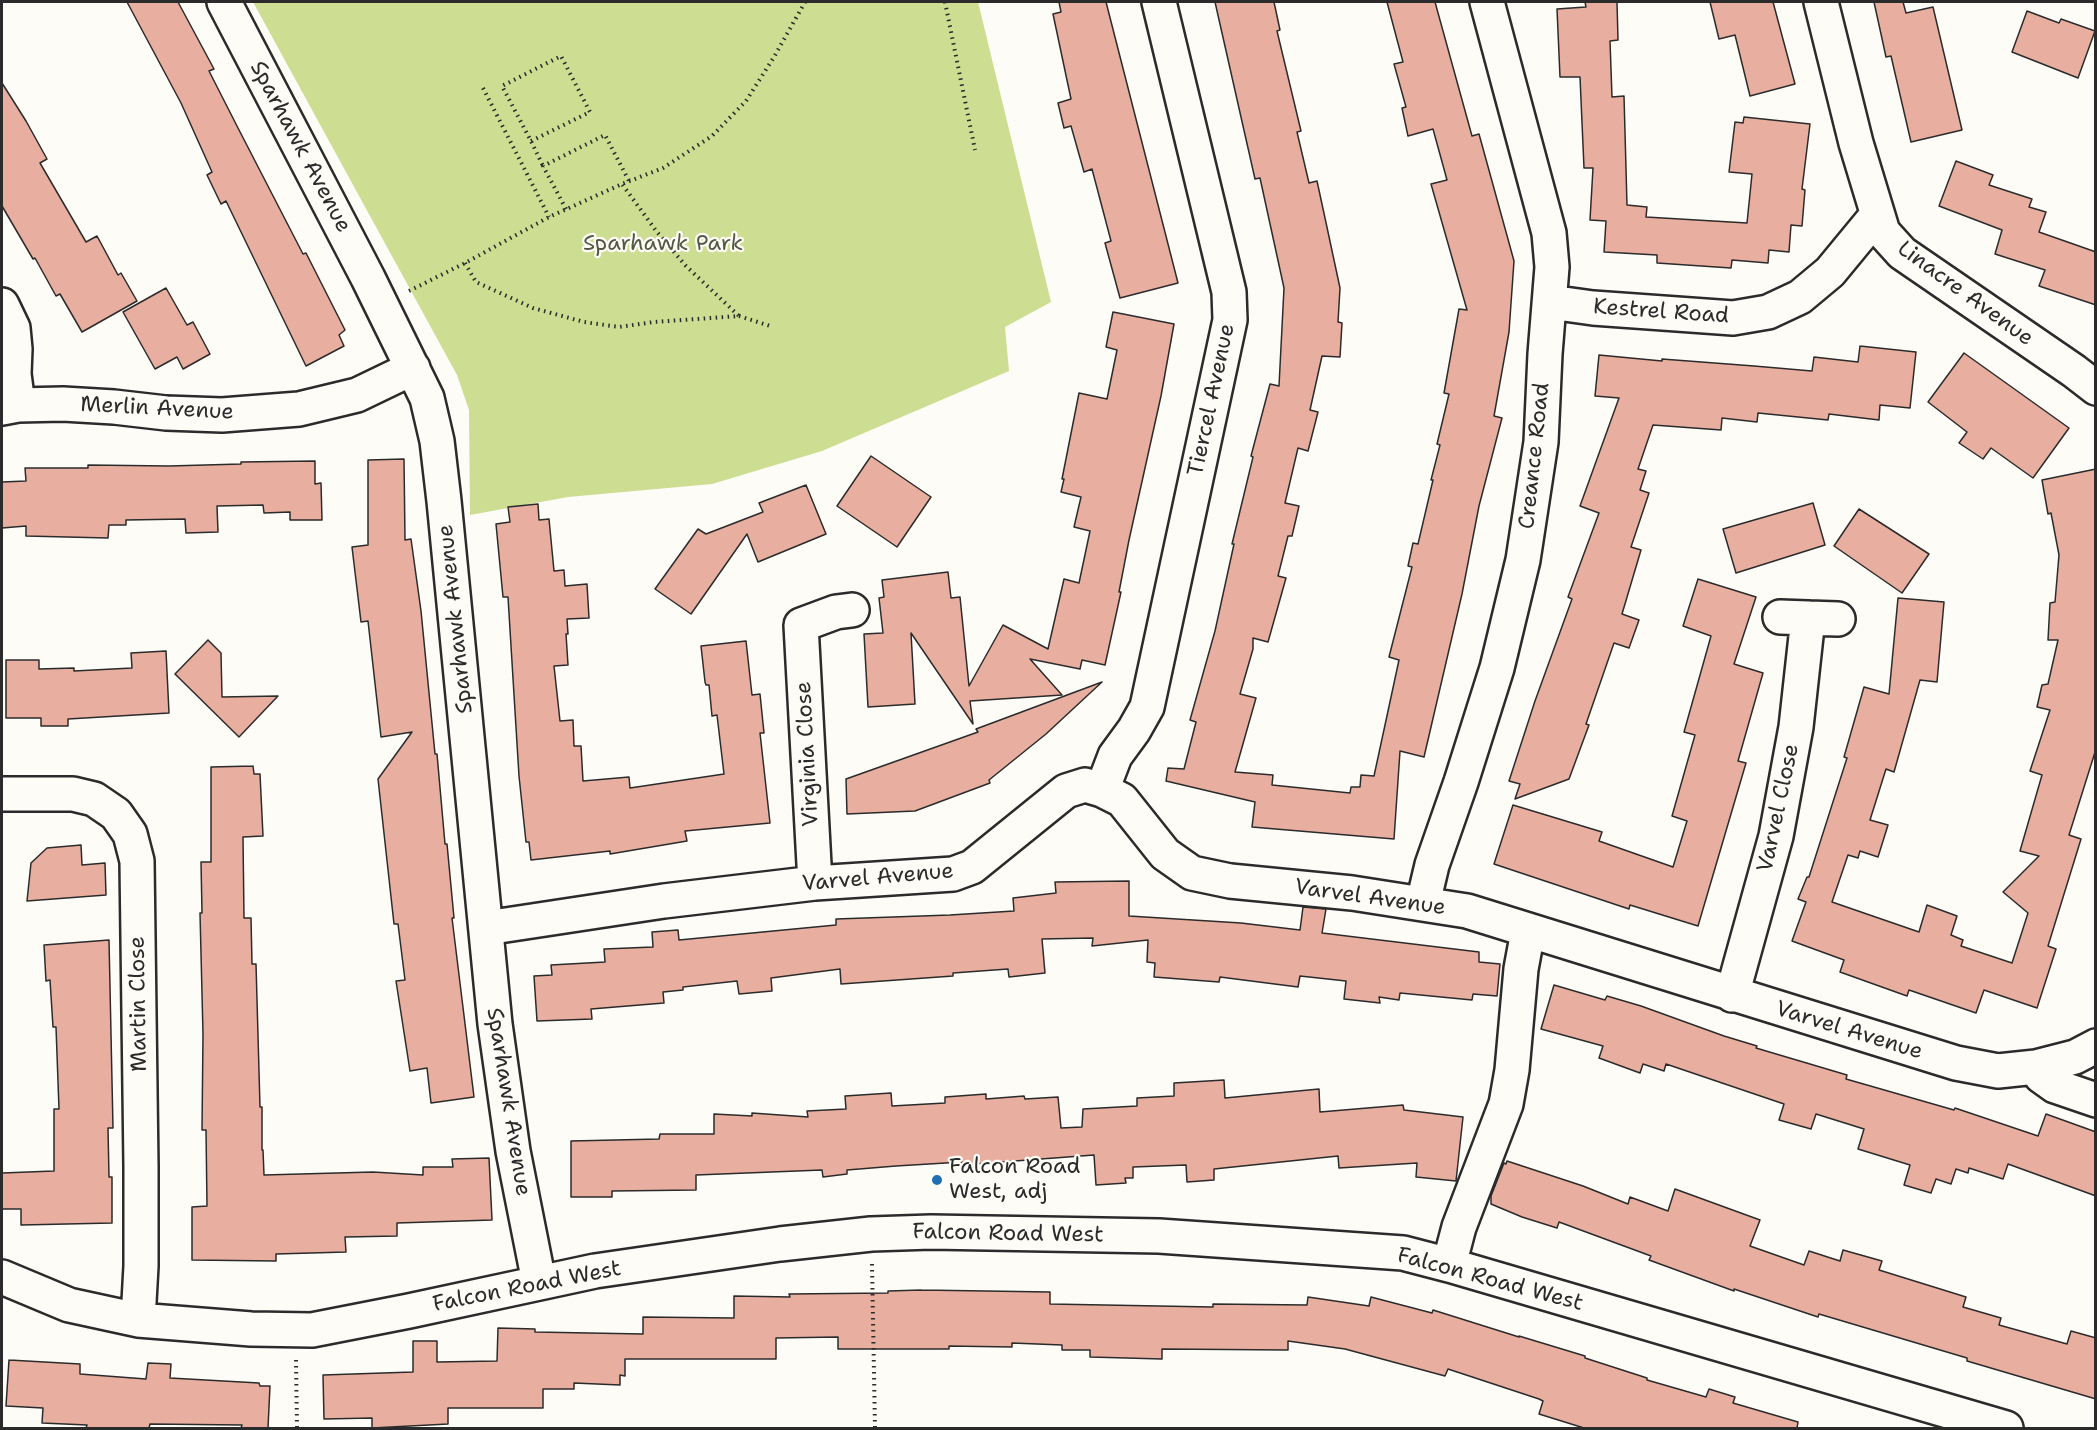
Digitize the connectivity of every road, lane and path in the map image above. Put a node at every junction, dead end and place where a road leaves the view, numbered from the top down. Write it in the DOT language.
graph roads {
  1 [pos="224,2"];
  2 [pos="805,2"];
  3 [pos="945,2"];
  4 [pos="1159,2"];
  5 [pos="1487,2"];
  6 [pos="1821,2"];
  7 [pos="483,88"];
  8 [pos="531,141"];
  9 [pos="975,150"];
  10 [pos="543,166"];
  11 [pos="629,181"];
  12 [pos="622,183"];
  13 [pos="566,209"];
  14 [pos="1877,215"];
  15 [pos="549,217"];
  16 [pos="465,264"];
  17 [pos="1550,302"];
  18 [pos="2,305"];
  19 [pos="381,305"];
  20 [pos="739,316"];
  21 [pos="770,326"];
  22 [pos="414,368"];
  23 [pos="2096,388"];
  24 [pos="10,406"];
  25 [pos="852,610"];
  26 [pos="1808,618"];
  27 [pos="1102,790"];
  28 [pos="2,794"];
  29 [pos="815,883"];
  30 [pos="1423,903"];
  31 [pos="486,928"];
  32 [pos="1528,931"];
  33 [pos="1732,995"];
  34 [pos="2096,1046"];
  35 [pos="2036,1067"];
  36 [pos="2096,1100"];
  37 [pos="871,1234"];
  38 [pos="1449,1265"];
  39 [pos="2,1277"];
  40 [pos="539,1282"];
  41 [pos="138,1320"];
  42 [pos="296,1330"];
  43 [pos="1912,1416"];
  44 [pos="297,1428"];
  45 [pos="875,1428"];
  46 [pos="2006,1428"];
  1 -- 19 [label="street, Sparhawk Avenue"];
  2 -- 11 [label="path"];
  3 -- 9 [label="path"];
  4 -- 27 [label="street, Tiercel Avenue"];
  5 -- 17 [label="street, Creance Road"];
  6 -- 14 [label="street, Linacre Avenue"];
  7 -- 15 [label="path"];
  8 -- 8 [label="path"];
  8 -- 10 [label="path"];
  10 -- 11 [label="path"];
  10 -- 13 [label="path"];
  11 -- 12 [label="path"];
  12 -- 13 [label="path"];
  12 -- 20 [label="path"];
  13 -- 15 [label="path"];
  14 -- 17 [label="street, Kestrel Road"];
  14 -- 23 [label="street, Linacre Avenue"];
  15 -- 16 [label="path"];
  16 -- 19 [label="path"];
  16 -- 20 [label="path"];
  17 -- 30 [label="street, Creance Road"];
  18 -- 24 [label="street"];
  19 -- 22 [label="street, Sparhawk Avenue"];
  20 -- 21 [label="path"];
  22 -- 24 [label="street, Merlin Avenue"];
  22 -- 31 [label="street, Sparhawk Avenue"];
  25 -- 29 [label="street, Virginia Close"];
  26 -- 33 [label="street, Varvel Close"];
  27 -- 29 [label="street, Varvel Avenue"];
  27 -- 30 [label="street, Varvel Avenue"];
  28 -- 41 [label="street, Martin Close"];
  29 -- 31 [label="street, Varvel Avenue"];
  30 -- 32 [label="street, Varvel Avenue"];
  31 -- 40 [label="street, Sparhawk Avenue"];
  32 -- 33 [label="street, Varvel Avenue"];
  32 -- 38 [label="street"];
  33 -- 35 [label="street, Varvel Avenue"];
  34 -- 35 [label="street, Varvel Avenue"];
  35 -- 36 [label="street"];
  37 -- 38 [label="street, Falcon Road West"];
  37 -- 40 [label="street, Falcon Road West"];
  37 -- 45 [label="path"];
  38 -- 43 [label="street, Falcon Road West"];
  39 -- 41 [label="street, Falcon Road West"];
  40 -- 42 [label="street, Falcon Road West"];
  41 -- 42 [label="street, Falcon Road West"];
  42 -- 44 [label="path"];
  43 -- 46 [label="street, Falcon Road West"];
}
